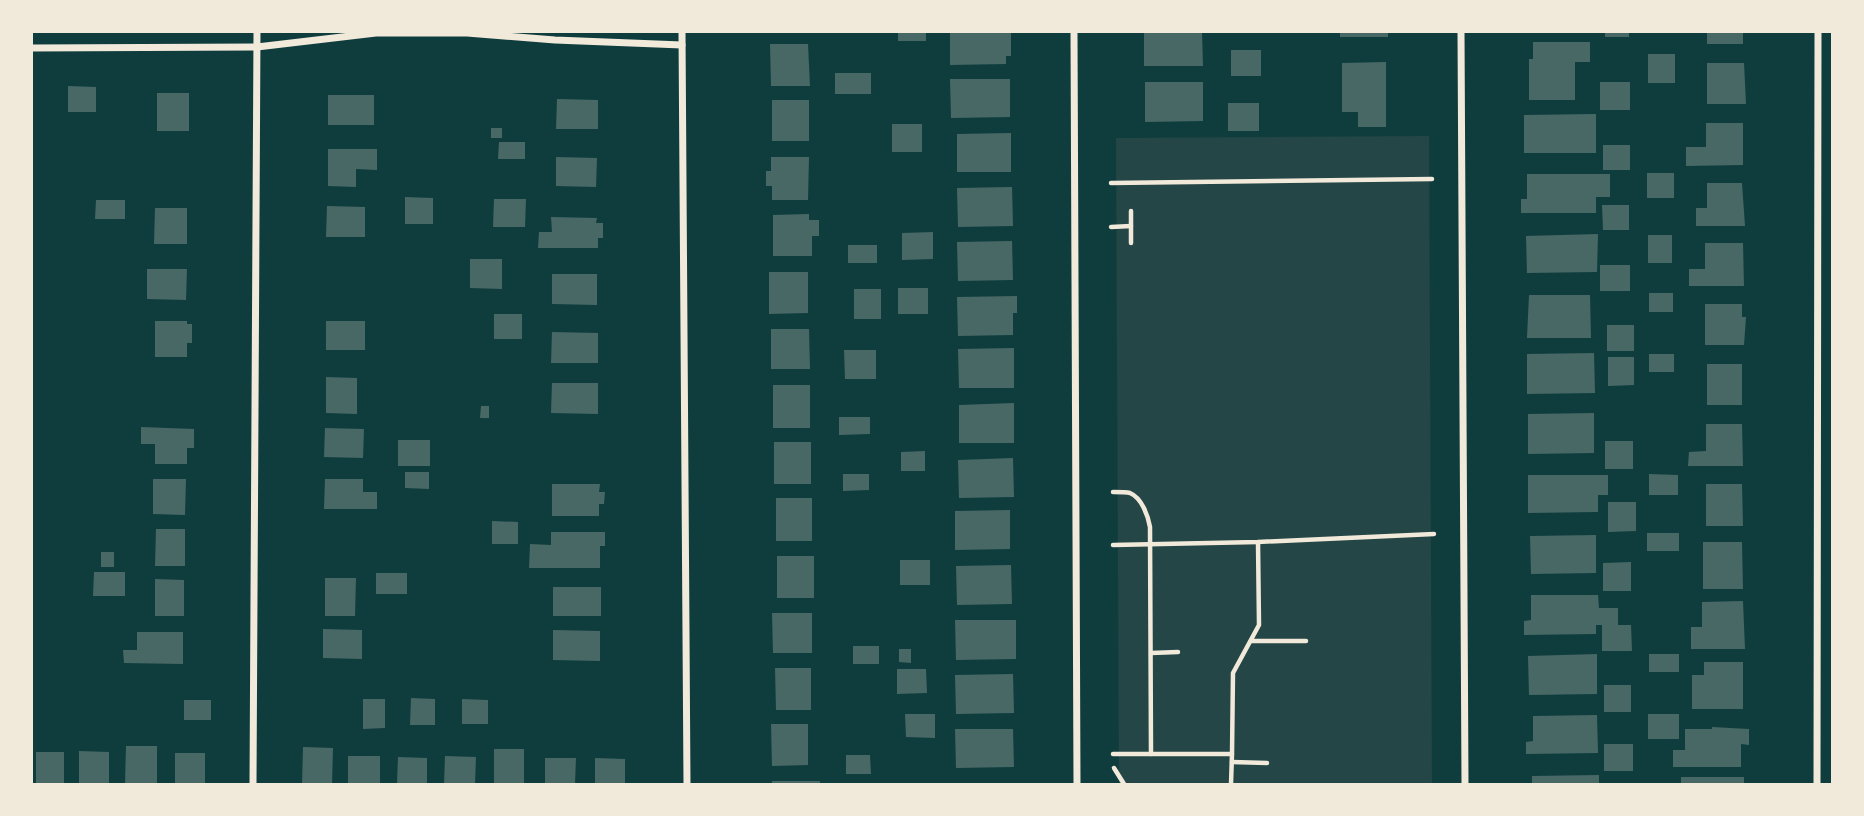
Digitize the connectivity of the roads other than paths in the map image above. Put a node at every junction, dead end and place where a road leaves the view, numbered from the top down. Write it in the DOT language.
graph roads {
  1 [pos="257,32"];
  2 [pos="682,32"];
  3 [pos="1074,32"];
  4 [pos="1461,32"];
  5 [pos="1818,32"];
  6 [pos="682,45"];
  7 [pos="257,47"];
  8 [pos="32,48"];
  9 [pos="253,785"];
  10 [pos="687,785"];
  11 [pos="1077,785"];
  12 [pos="1465,785"];
  13 [pos="1817,785"];
  1 -- 7 [label="street"];
  2 -- 6 [label="street"];
  3 -- 11 [label="street"];
  4 -- 12 [label="street"];
  5 -- 13 [label="street"];
  6 -- 7 [label="street"];
  6 -- 10 [label="street"];
  7 -- 8 [label="street"];
  7 -- 9 [label="street"];
}
